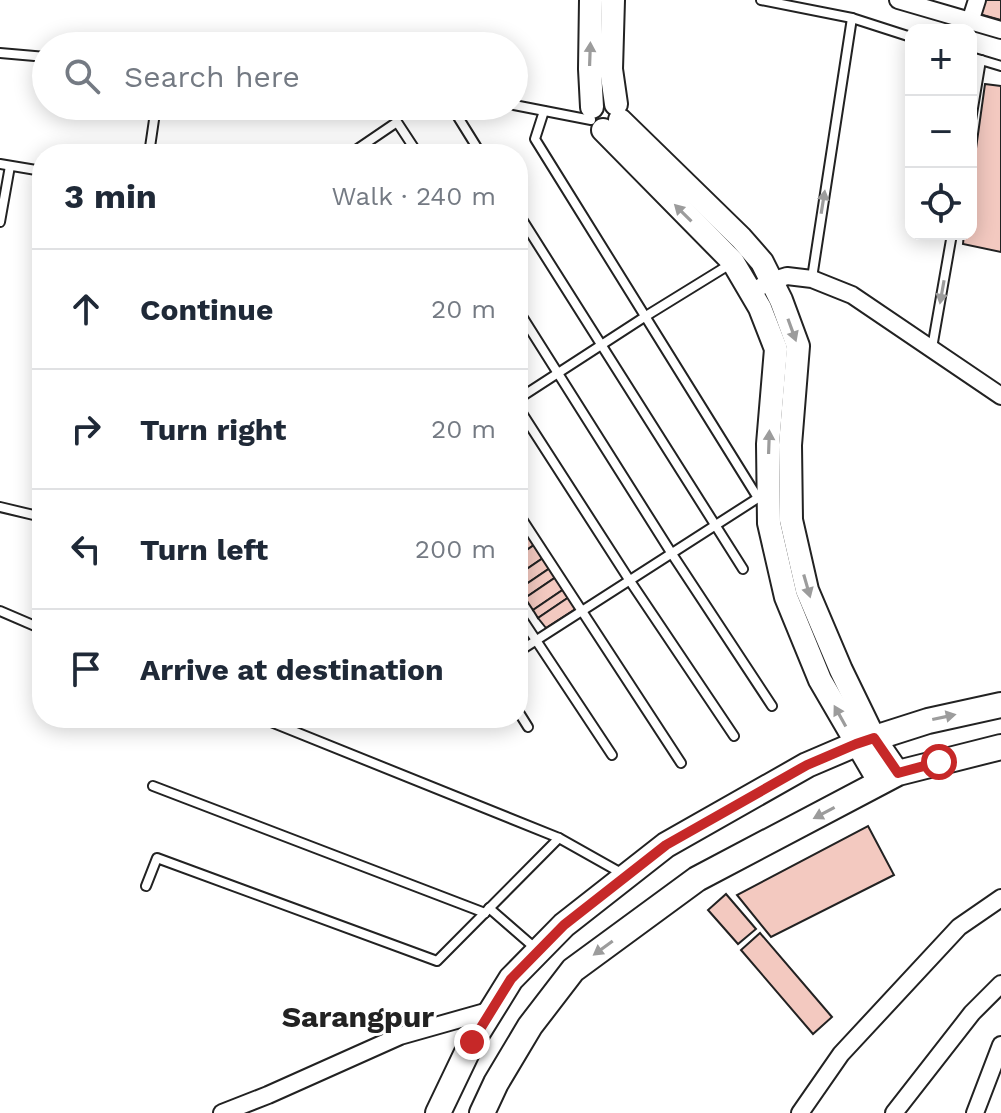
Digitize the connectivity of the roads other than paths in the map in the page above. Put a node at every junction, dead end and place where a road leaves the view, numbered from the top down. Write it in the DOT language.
graph roads {
  1 [pos="591,0"];
  2 [pos="613,0"];
  3 [pos="761,0"];
  4 [pos="898,0"];
  5 [pos="977,0"];
  6 [pos="852,18"];
  7 [pos="970,22"];
  8 [pos="1001,30"];
  9 [pos="905,35"];
  10 [pos="0,53"];
  11 [pos="32,56"];
  12 [pos="977,59"];
  13 [pos="981,60"];
  14 [pos="1001,66"];
  15 [pos="975,96"];
  16 [pos="528,108"];
  17 [pos="544,111"];
  18 [pos="604,116"];
  19 [pos="154,120"];
  20 [pos="460,120"];
  21 [pos="151,144"];
  22 [pos="365,144"];
  23 [pos="411,144"];
  24 [pos="475,144"];
  25 [pos="5,165"];
  26 [pos="32,169"];
  27 [pos="0,222"];
  28 [pos="528,229"];
  29 [pos="951,240"];
  30 [pos="733,262"];
  31 [pos="812,279"];
  32 [pos="771,281"];
  33 [pos="751,292"];
  34 [pos="646,316"];
  35 [pos="528,325"];
  36 [pos="601,345"];
  37 [pos="932,350"];
  38 [pos="559,373"];
  39 [pos="528,393"];
  40 [pos="1001,396"];
  41 [pos="528,423"];
  42 [pos="763,494"];
  43 [pos="0,507"];
  44 [pos="32,515"];
  45 [pos="716,525"];
  46 [pos="528,529"];
  47 [pos="672,554"];
  48 [pos="743,569"];
  49 [pos="630,581"];
  50 [pos="0,611"];
  51 [pos="581,612"];
  52 [pos="32,625"];
  53 [pos="528,629"];
  54 [pos="536,641"];
  55 [pos="528,646"];
  56 [pos="1001,705"];
  57 [pos="772,706"];
  58 [pos="286,728"];
  59 [pos="734,736"];
  60 [pos="865,741"];
  61 [pos="1001,747"];
  62 [pos="612,755"];
  63 [pos="681,763"];
  64 [pos="889,778"];
  65 [pos="153,786"];
  66 [pos="559,838"];
  67 [pos="627,876"];
  68 [pos="146,886"];
  69 [pos="1001,898"];
  70 [pos="487,910"];
  71 [pos="538,951"];
  72 [pos="1001,984"];
  73 [pos="492,1010"];
  74 [pos="1001,1045"];
  75 [pos="222,1113"];
  76 [pos="438,1113"];
  77 [pos="482,1113"];
  78 [pos="800,1113"];
  79 [pos="894,1113"];
  80 [pos="975,1113"];
  18 -- 1 [label="main road, one-way"];
  2 -- 18 [label="main road"];
  3 -- 6 [label="lane"];
  4 -- 7 [label="street"];
  5 -- 7 [label="street"];
  6 -- 9 [label="lane"];
  31 -- 6 [label="lane, one-way"];
  7 -- 8 [label="street"];
  10 -- 11 [label="lane"];
  12 -- 13 [label="lane"];
  13 -- 14 [label="lane"];
  13 -- 15 [label="lane"];
  16 -- 17 [label="lane"];
  17 -- 18 [label="lane"];
  17 -- 34 [label="lane"];
  30 -- 18 [label="main road, one-way"];
  18 -- 32 [label="main road"];
  19 -- 21 [label="lane"];
  20 -- 24 [label="lane"];
  22 -- 23 [label="lane"];
  25 -- 26 [label="lane"];
  25 -- 27 [label="lane"];
  28 -- 36 [label="lane"];
  29 -- 37 [label="lane, one-way"];
  30 -- 33 [label="main road"];
  30 -- 34 [label="lane"];
  31 -- 32 [label="street"];
  31 -- 37 [label="street"];
  32 -- 33 [label="street"];
  32 -- 60 [label="main road, one-way"];
  42 -- 33 [label="main road, one-way"];
  34 -- 36 [label="lane"];
  34 -- 42 [label="lane"];
  35 -- 38 [label="lane"];
  36 -- 38 [label="lane"];
  36 -- 45 [label="lane"];
  37 -- 40 [label="street"];
  38 -- 39 [label="lane"];
  38 -- 47 [label="lane"];
  41 -- 49 [label="lane"];
  42 -- 45 [label="lane"];
  60 -- 42 [label="main road, one-way"];
  43 -- 44 [label="lane"];
  45 -- 47 [label="lane"];
  45 -- 48 [label="lane"];
  46 -- 51 [label="lane"];
  47 -- 49 [label="lane"];
  47 -- 57 [label="lane"];
  49 -- 51 [label="lane"];
  49 -- 59 [label="lane"];
  50 -- 52 [label="lane"];
  51 -- 54 [label="lane"];
  51 -- 63 [label="lane"];
  53 -- 54 [label="lane"];
  54 -- 55 [label="lane"];
  54 -- 62 [label="lane"];
  60 -- 56 [label="main road, one-way"];
  58 -- 66 [label="lane"];
  60 -- 64 [label="main road"];
  60 -- 67 [label="main road"];
  61 -- 64 [label="main road"];
  64 -- 77 [label="main road, one-way"];
  65 -- 70 [label="lane"];
  66 -- 67 [label="lane"];
  66 -- 70 [label="lane"];
  67 -- 71 [label="main road"];
  68 -- 70 [label="lane"];
  69 -- 78 [label="street"];
  70 -- 71 [label="lane"];
  71 -- 73 [label="main road"];
  72 -- 79 [label="street"];
  73 -- 75 [label="street"];
  73 -- 76 [label="main road"];
  74 -- 80 [label="street"];
}
